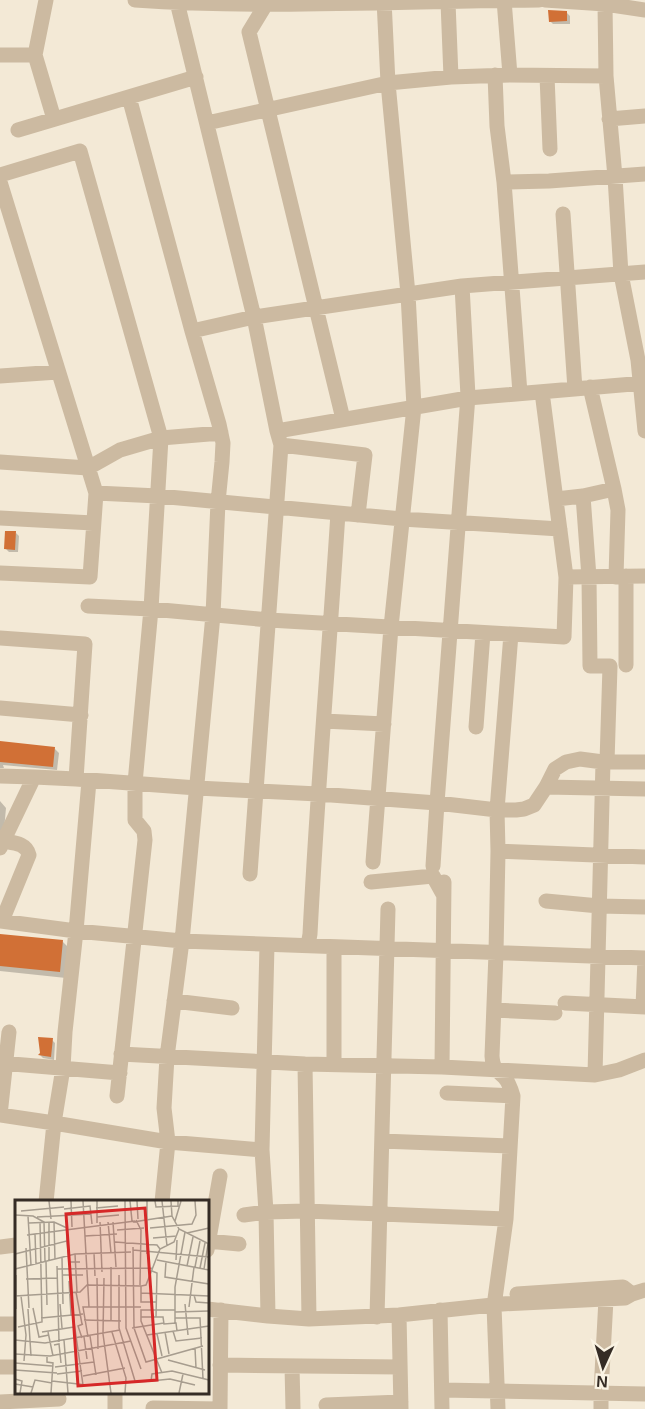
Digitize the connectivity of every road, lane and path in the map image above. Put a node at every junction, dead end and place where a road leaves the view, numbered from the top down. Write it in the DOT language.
graph roads {
  1 [pos="46,0"];
  2 [pos="135,0"];
  3 [pos="504,0"];
  4 [pos="539,0"];
  5 [pos="544,0"];
  6 [pos="156,1"];
  7 [pos="424,1"];
  8 [pos="177,2"];
  9 [pos="208,2"];
  10 [pos="266,2"];
  11 [pos="325,2"];
  12 [pos="384,2"];
  13 [pos="448,2"];
  14 [pos="625,3"];
  15 [pos="605,4"];
  16 [pos="645,10"];
  17 [pos="0,55"];
  18 [pos="34,55"];
  19 [pos="502,75"];
  20 [pos="547,75"];
  21 [pos="606,76"];
  22 [pos="196,77"];
  23 [pos="451,77"];
  24 [pos="388,83"];
  25 [pos="129,97"];
  26 [pos="268,110"];
  27 [pos="645,116"];
  28 [pos="54,119"];
  29 [pos="609,119"];
  30 [pos="207,123"];
  31 [pos="18,130"];
  32 [pos="550,149"];
  33 [pos="645,174"];
  34 [pos="0,175"];
  35 [pos="615,177"];
  36 [pos="0,182"];
  37 [pos="504,182"];
  38 [pos="563,214"];
  39 [pos="645,272"];
  40 [pos="621,274"];
  41 [pos="567,278"];
  42 [pos="512,282"];
  43 [pos="462,286"];
  44 [pos="408,294"];
  45 [pos="316,308"];
  46 [pos="254,317"];
  47 [pos="192,331"];
  48 [pos="58,372"];
  49 [pos="0,376"];
  50 [pos="643,383"];
  51 [pos="583,388"];
  52 [pos="542,392"];
  53 [pos="520,393"];
  54 [pos="468,398"];
  55 [pos="414,407"];
  56 [pos="343,419"];
  57 [pos="645,431"];
  58 [pos="221,433"];
  59 [pos="161,438"];
  60 [pos="279,438"];
  61 [pos="0,462"];
  62 [pos="88,468"];
  63 [pos="614,489"];
  64 [pos="96,493"];
  65 [pos="158,496"];
  66 [pos="583,496"];
  67 [pos="556,500"];
  68 [pos="218,502"];
  69 [pos="277,507"];
  70 [pos="338,513"];
  71 [pos="358,515"];
  72 [pos="0,518"];
  73 [pos="402,519"];
  74 [pos="93,523"];
  75 [pos="459,523"];
  76 [pos="560,529"];
  77 [pos="0,573"];
  78 [pos="621,576"];
  79 [pos="645,576"];
  80 [pos="566,577"];
  81 [pos="589,577"];
  82 [pos="88,606"];
  83 [pos="151,609"];
  84 [pos="213,615"];
  85 [pos="269,620"];
  86 [pos="331,624"];
  87 [pos="391,627"];
  88 [pos="450,631"];
  89 [pos="483,633"];
  90 [pos="511,634"];
  91 [pos="0,638"];
  92 [pos="626,665"];
  93 [pos="0,708"];
  94 [pos="81,715"];
  95 [pos="324,721"];
  96 [pos="384,724"];
  97 [pos="476,727"];
  98 [pos="605,762"];
  99 [pos="645,762"];
  100 [pos="0,776"];
  101 [pos="34,777"];
  102 [pos="83,780"];
  103 [pos="135,783"];
  104 [pos="546,787"];
  105 [pos="197,788"];
  106 [pos="602,788"];
  107 [pos="645,789"];
  108 [pos="257,791"];
  109 [pos="318,794"];
  110 [pos="377,798"];
  111 [pos="437,803"];
  112 [pos="497,810"];
  113 [pos="2,845"];
  114 [pos="498,852"];
  115 [pos="601,855"];
  116 [pos="645,857"];
  117 [pos="373,862"];
  118 [pos="433,866"];
  119 [pos="250,874"];
  120 [pos="371,882"];
  121 [pos="546,901"];
  122 [pos="599,906"];
  123 [pos="645,907"];
  124 [pos="388,909"];
  125 [pos="1,921"];
  126 [pos="76,931"];
  127 [pos="135,936"];
  128 [pos="182,940"];
  129 [pos="267,945"];
  130 [pos="308,945"];
  131 [pos="334,947"];
  132 [pos="387,949"];
  133 [pos="442,951"];
  134 [pos="496,953"];
  135 [pos="598,956"];
  136 [pos="645,958"];
  137 [pos="174,1001"];
  138 [pos="597,1004"];
  139 [pos="644,1007"];
  140 [pos="232,1008"];
  141 [pos="494,1010"];
  142 [pos="9,1032"];
  143 [pos="121,1054"];
  144 [pos="167,1058"];
  145 [pos="645,1060"];
  146 [pos="265,1061"];
  147 [pos="3,1063"];
  148 [pos="305,1064"];
  149 [pos="334,1064"];
  150 [pos="384,1065"];
  151 [pos="63,1068"];
  152 [pos="442,1068"];
  153 [pos="495,1070"];
  154 [pos="120,1073"];
  155 [pos="595,1075"];
  156 [pos="447,1093"];
  157 [pos="117,1096"];
  158 [pos="513,1096"];
  159 [pos="0,1115"];
  160 [pos="54,1122"];
  161 [pos="382,1141"];
  162 [pos="168,1142"];
  163 [pos="510,1146"];
  164 [pos="262,1150"];
  165 [pos="220,1176"];
  166 [pos="46,1200"];
  167 [pos="162,1200"];
  168 [pos="306,1211"];
  169 [pos="266,1212"];
  170 [pos="381,1213"];
  171 [pos="244,1215"];
  172 [pos="506,1219"];
  173 [pos="208,1244"];
  174 [pos="239,1244"];
  175 [pos="15,1245"];
  176 [pos="0,1248"];
  177 [pos="639,1292"];
  178 [pos="606,1299"];
  179 [pos="208,1300"];
  180 [pos="494,1301"];
  181 [pos="214,1310"];
  182 [pos="440,1310"];
  183 [pos="268,1312"];
  184 [pos="377,1312"];
  185 [pos="309,1314"];
  186 [pos="399,1316"];
  187 [pos="220,1365"];
  188 [pos="292,1366"];
  189 [pos="400,1367"];
  190 [pos="442,1390"];
  191 [pos="497,1391"];
  192 [pos="601,1392"];
  193 [pos="645,1394"];
  194 [pos="59,1400"];
  195 [pos="0,1402"];
  196 [pos="16,1405"];
  197 [pos="326,1405"];
  198 [pos="401,1405"];
  199 [pos="153,1409"];
  200 [pos="293,1409"];
  201 [pos="442,1409"];
  202 [pos="498,1409"];
  203 [pos="602,1409"];
  1 -- 18 [label="street"];
  2 -- 6 [label="street"];
  3 -- 4 [label="street"];
  3 -- 13 [label="street"];
  3 -- 19 [label="street"];
  5 -- 15 [label="street"];
  6 -- 8 [label="street"];
  7 -- 12 [label="street"];
  7 -- 13 [label="street"];
  8 -- 9 [label="street"];
  8 -- 22 [label="street"];
  9 -- 10 [label="street"];
  10 -- 11 [label="street"];
  10 -- 26 [label="street"];
  11 -- 12 [label="street"];
  12 -- 24 [label="street"];
  13 -- 23 [label="street"];
  14 -- 15 [label="street"];
  14 -- 16 [label="street"];
  15 -- 21 [label="street"];
  17 -- 18 [label="street"];
  18 -- 28 [label="street"];
  19 -- 20 [label="street"];
  19 -- 23 [label="street"];
  19 -- 37 [label="street"];
  20 -- 21 [label="street"];
  20 -- 32 [label="street"];
  21 -- 29 [label="street"];
  22 -- 25 [label="street"];
  22 -- 30 [label="street"];
  23 -- 24 [label="street"];
  24 -- 26 [label="street"];
  24 -- 44 [label="street"];
  25 -- 28 [label="street"];
  25 -- 47 [label="street"];
  26 -- 30 [label="street"];
  26 -- 45 [label="street"];
  27 -- 29 [label="street"];
  28 -- 31 [label="street"];
  29 -- 35 [label="street"];
  30 -- 46 [label="street"];
  33 -- 35 [label="street"];
  34 -- 59 [label="street"];
  35 -- 37 [label="street"];
  35 -- 40 [label="street"];
  36 -- 48 [label="street"];
  37 -- 42 [label="street"];
  38 -- 41 [label="street"];
  39 -- 40 [label="street"];
  40 -- 41 [label="street"];
  40 -- 50 [label="street"];
  41 -- 42 [label="street"];
  41 -- 51 [label="street"];
  42 -- 43 [label="street"];
  42 -- 53 [label="street"];
  43 -- 44 [label="street"];
  43 -- 54 [label="street"];
  44 -- 45 [label="street"];
  44 -- 55 [label="street"];
  45 -- 46 [label="street"];
  45 -- 56 [label="street"];
  46 -- 47 [label="street"];
  46 -- 60 [label="street"];
  47 -- 58 [label="street"];
  48 -- 49 [label="street"];
  48 -- 62 [label="street"];
  50 -- 51 [label="street"];
  50 -- 57 [label="street"];
  51 -- 52 [label="street"];
  51 -- 63 [label="street"];
  52 -- 53 [label="street"];
  52 -- 67 [label="street"];
  53 -- 54 [label="street"];
  54 -- 55 [label="street"];
  54 -- 75 [label="street"];
  55 -- 56 [label="street"];
  55 -- 73 [label="street"];
  56 -- 60 [label="street"];
  58 -- 59 [label="street"];
  58 -- 68 [label="street"];
  59 -- 62 [label="street"];
  59 -- 65 [label="street"];
  60 -- 69 [label="street"];
  60 -- 71 [label="street"];
  61 -- 62 [label="street"];
  62 -- 64 [label="street"];
  63 -- 66 [label="street"];
  63 -- 78 [label="street"];
  64 -- 65 [label="street"];
  64 -- 74 [label="street"];
  65 -- 68 [label="street"];
  65 -- 83 [label="street"];
  66 -- 67 [label="street"];
  66 -- 81 [label="street"];
  67 -- 76 [label="street"];
  68 -- 69 [label="street"];
  68 -- 84 [label="street"];
  69 -- 70 [label="street"];
  69 -- 85 [label="street"];
  70 -- 71 [label="street"];
  70 -- 86 [label="street"];
  71 -- 73 [label="street"];
  72 -- 74 [label="street"];
  73 -- 75 [label="street"];
  73 -- 87 [label="street"];
  74 -- 77 [label="street"];
  75 -- 76 [label="street"];
  75 -- 88 [label="street"];
  76 -- 80 [label="street"];
  78 -- 79 [label="street"];
  78 -- 81 [label="street"];
  78 -- 92 [label="street"];
  80 -- 81 [label="street"];
  80 -- 90 [label="street"];
  81 -- 98 [label="street"];
  82 -- 83 [label="street"];
  83 -- 84 [label="street"];
  83 -- 103 [label="street"];
  84 -- 85 [label="street"];
  84 -- 105 [label="street"];
  85 -- 86 [label="street"];
  85 -- 108 [label="street"];
  86 -- 87 [label="street"];
  86 -- 95 [label="street"];
  87 -- 88 [label="street"];
  87 -- 96 [label="street"];
  88 -- 89 [label="street"];
  88 -- 111 [label="street"];
  89 -- 90 [label="street"];
  89 -- 97 [label="street"];
  90 -- 112 [label="street"];
  91 -- 94 [label="street"];
  93 -- 94 [label="street"];
  94 -- 102 [label="street"];
  95 -- 96 [label="street"];
  95 -- 109 [label="street"];
  96 -- 110 [label="street"];
  98 -- 99 [label="street"];
  98 -- 104 [label="street"];
  98 -- 106 [label="street"];
  100 -- 101 [label="street"];
  101 -- 102 [label="street"];
  101 -- 113 [label="street"];
  102 -- 103 [label="street"];
  102 -- 126 [label="street"];
  103 -- 105 [label="street"];
  103 -- 127 [label="street"];
  104 -- 106 [label="street"];
  104 -- 112 [label="street"];
  105 -- 108 [label="street"];
  105 -- 128 [label="street"];
  106 -- 107 [label="street"];
  106 -- 115 [label="street"];
  108 -- 109 [label="street"];
  108 -- 119 [label="street"];
  109 -- 110 [label="street"];
  109 -- 130 [label="street"];
  110 -- 111 [label="street"];
  110 -- 117 [label="street"];
  111 -- 112 [label="street"];
  111 -- 118 [label="street"];
  112 -- 114 [label="street"];
  113 -- 125 [label="street"];
  114 -- 115 [label="street"];
  114 -- 134 [label="street"];
  115 -- 116 [label="street"];
  115 -- 122 [label="street"];
  120 -- 133 [label="street"];
  121 -- 122 [label="street"];
  122 -- 123 [label="street"];
  122 -- 135 [label="street"];
  124 -- 132 [label="street"];
  125 -- 126 [label="street"];
  126 -- 127 [label="street"];
  126 -- 151 [label="street"];
  127 -- 128 [label="street"];
  127 -- 143 [label="street"];
  128 -- 129 [label="street"];
  128 -- 137 [label="street"];
  129 -- 130 [label="street"];
  129 -- 146 [label="street"];
  130 -- 131 [label="street"];
  131 -- 132 [label="street"];
  131 -- 149 [label="street"];
  132 -- 133 [label="street"];
  132 -- 150 [label="street"];
  133 -- 134 [label="street"];
  133 -- 152 [label="street"];
  134 -- 135 [label="street"];
  134 -- 141 [label="street"];
  135 -- 136 [label="street"];
  135 -- 138 [label="street"];
  136 -- 139 [label="street"];
  137 -- 140 [label="street"];
  137 -- 144 [label="street"];
  138 -- 139 [label="street"];
  138 -- 141 [label="street"];
  138 -- 155 [label="street"];
  141 -- 153 [label="street"];
  142 -- 147 [label="street"];
  143 -- 144 [label="street"];
  143 -- 154 [label="street"];
  144 -- 146 [label="street"];
  144 -- 162 [label="street"];
  145 -- 155 [label="street"];
  146 -- 148 [label="street"];
  146 -- 164 [label="street"];
  147 -- 151 [label="street"];
  147 -- 159 [label="street"];
  148 -- 149 [label="street"];
  148 -- 168 [label="street"];
  149 -- 150 [label="street"];
  150 -- 152 [label="street"];
  150 -- 161 [label="street"];
  151 -- 154 [label="street"];
  151 -- 160 [label="street"];
  152 -- 153 [label="street"];
  153 -- 155 [label="street"];
  153 -- 158 [label="street"];
  154 -- 157 [label="street"];
  156 -- 158 [label="street"];
  158 -- 163 [label="street"];
  159 -- 160 [label="street"];
  160 -- 162 [label="street"];
  160 -- 166 [label="street"];
  161 -- 163 [label="street"];
  161 -- 170 [label="street"];
  162 -- 164 [label="street"];
  162 -- 167 [label="street"];
  163 -- 172 [label="street"];
  164 -- 169 [label="street"];
  165 -- 173 [label="street"];
  168 -- 169 [label="street"];
  168 -- 170 [label="street"];
  168 -- 185 [label="street"];
  169 -- 171 [label="street"];
  169 -- 183 [label="street"];
  170 -- 172 [label="street"];
  170 -- 184 [label="street"];
  172 -- 180 [label="street"];
  173 -- 174 [label="street"];
  175 -- 176 [label="street"];
  177 -- 178 [label="street"];
  177 -- 180 [label="street"];
  178 -- 180 [label="street"];
  178 -- 192 [label="street"];
  179 -- 183 [label="street"];
  180 -- 182 [label="street"];
  180 -- 184 [label="street"];
  180 -- 191 [label="street"];
  181 -- 183 [label="street"];
  181 -- 187 [label="street"];
  182 -- 186 [label="street"];
  182 -- 190 [label="street"];
  183 -- 185 [label="street"];
  184 -- 185 [label="street"];
  184 -- 186 [label="street"];
  186 -- 189 [label="street"];
  187 -- 188 [label="street"];
  187 -- 199 [label="street"];
  188 -- 189 [label="street"];
  188 -- 200 [label="street"];
  189 -- 198 [label="street"];
  190 -- 191 [label="street"];
  190 -- 201 [label="street"];
  191 -- 192 [label="street"];
  191 -- 202 [label="street"];
  192 -- 193 [label="street"];
  192 -- 203 [label="street"];
  194 -- 196 [label="street"];
  195 -- 196 [label="street"];
  197 -- 198 [label="street"];
}
